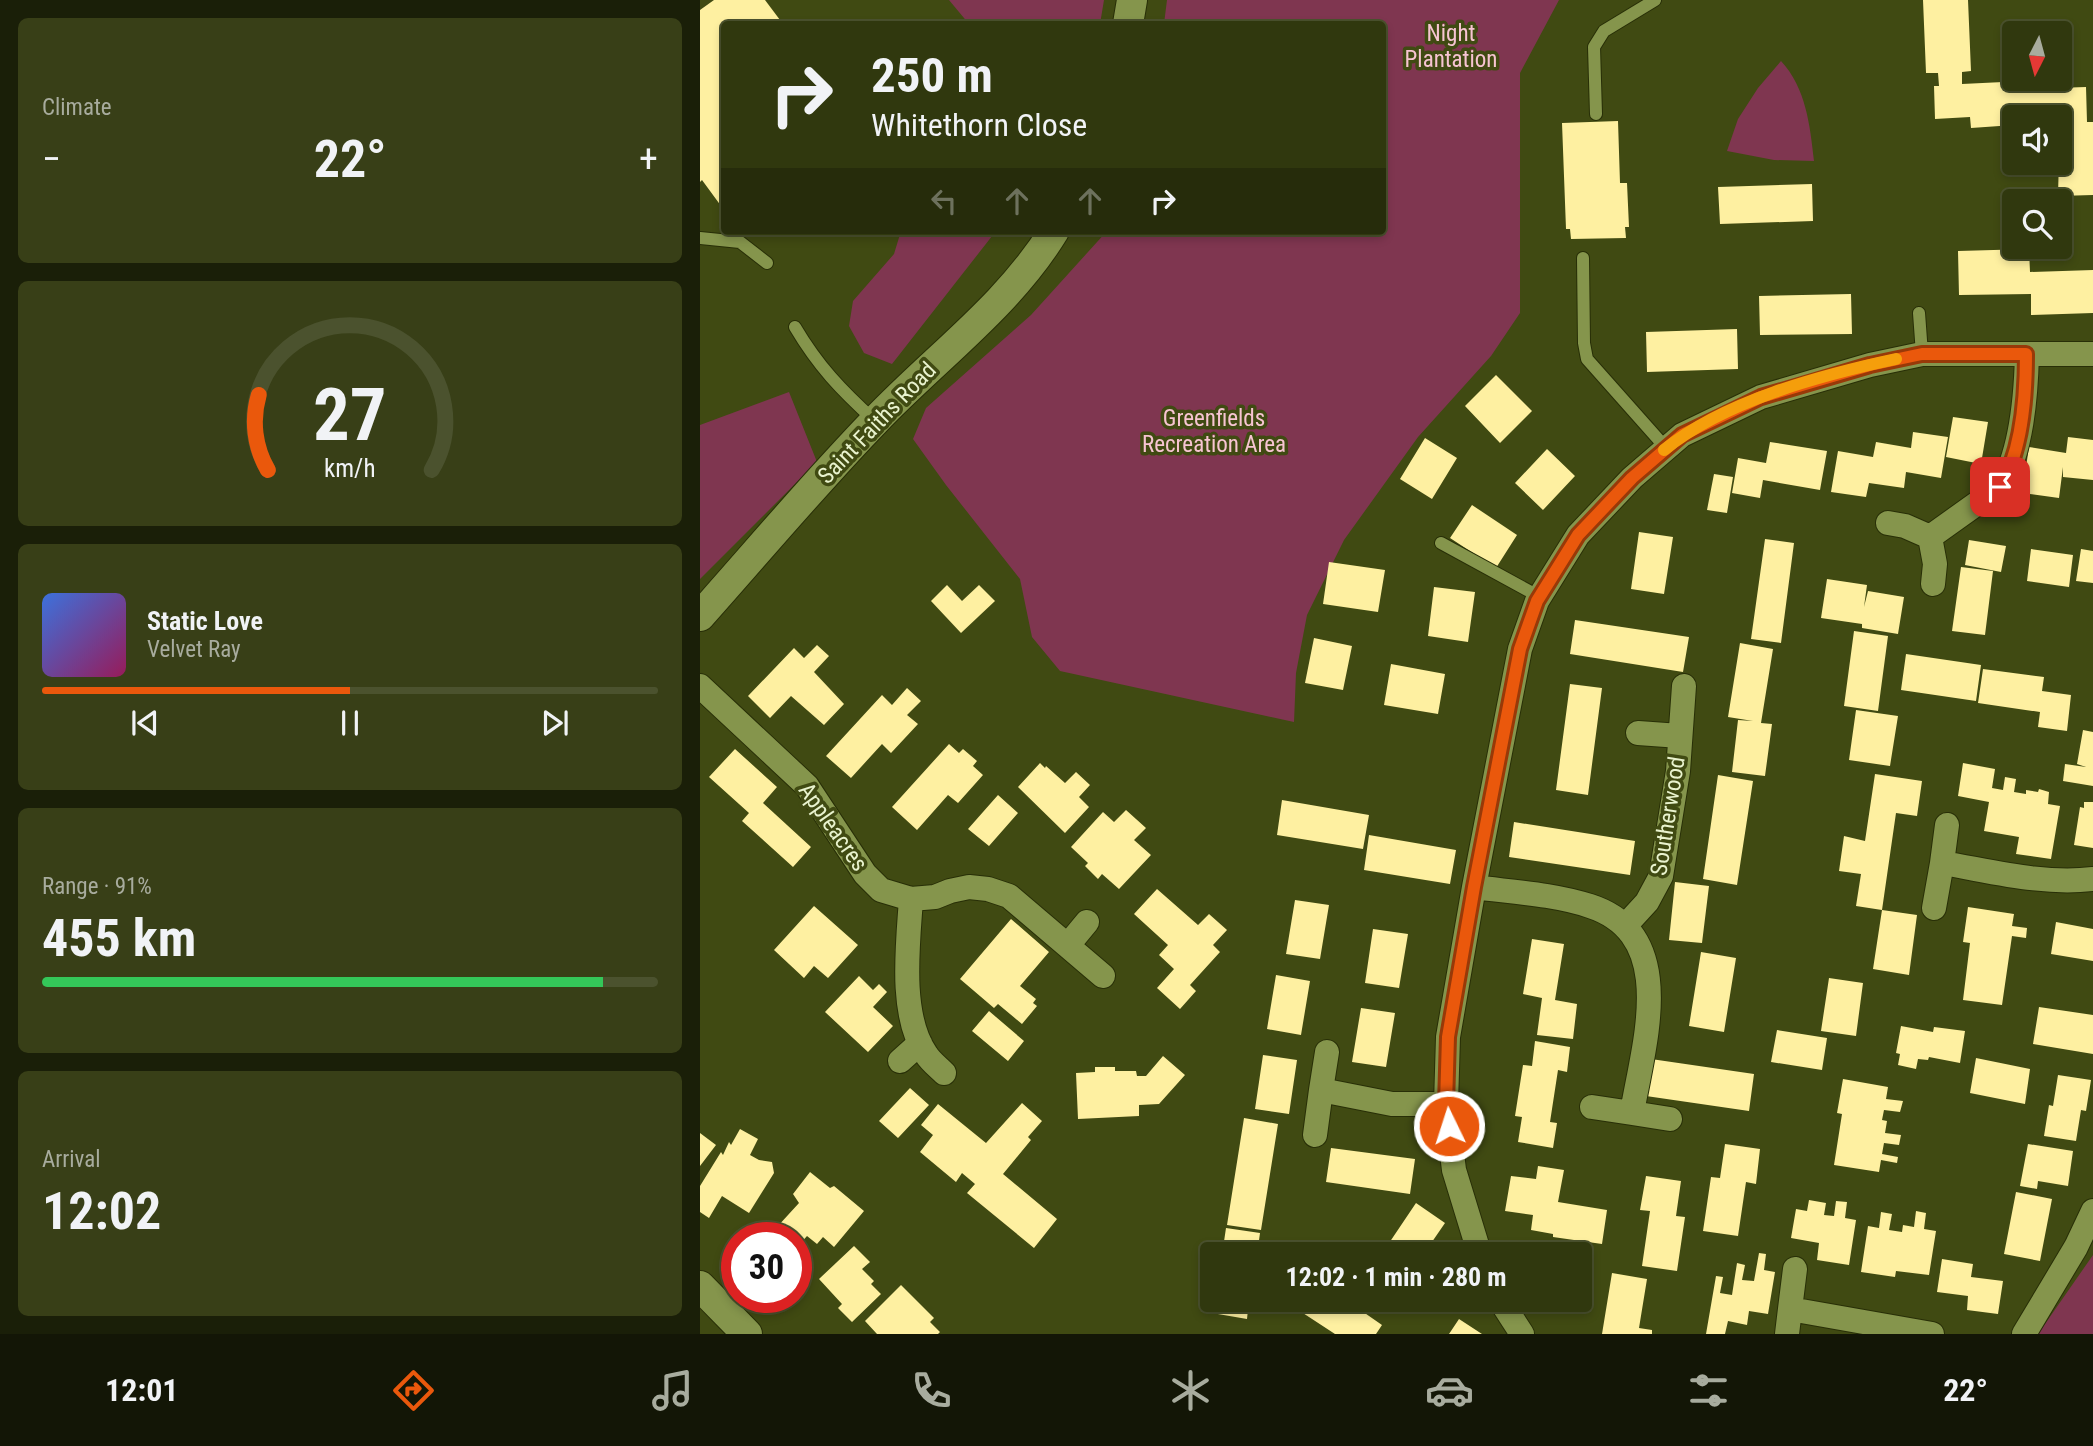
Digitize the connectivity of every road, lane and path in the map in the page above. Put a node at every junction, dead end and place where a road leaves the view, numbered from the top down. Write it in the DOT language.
graph roads {
  1 [pos="1132,0"];
  2 [pos="1655,0"];
  3 [pos="1128,21"];
  4 [pos="1596,114"];
  5 [pos="1051,235"];
  6 [pos="700,238"];
  7 [pos="1583,258"];
  8 [pos="767,263"];
  9 [pos="1919,313"];
  10 [pos="795,327"];
  11 [pos="1922,354"];
  12 [pos="2026,354"];
  13 [pos="2093,354"];
  14 [pos="875,421"];
  15 [pos="1666,448"];
  16 [pos="1888,523"];
  17 [pos="1930,537"];
  18 [pos="1441,543"];
  19 [pos="1933,584"];
  20 [pos="1540,597"];
  21 [pos="700,616"];
  22 [pos="700,686"];
  23 [pos="1684,686"];
  24 [pos="1638,733"];
  25 [pos="1680,736"];
  26 [pos="1947,825"];
  27 [pos="1942,863"];
  28 [pos="2093,879"];
  29 [pos="1474,887"];
  30 [pos="911,899"];
  31 [pos="1934,908"];
  32 [pos="1087,922"];
  33 [pos="1625,926"];
  34 [pos="1068,945"];
  35 [pos="1103,976"];
  36 [pos="920,1043"];
  37 [pos="1327,1052"];
  38 [pos="900,1061"];
  39 [pos="944,1073"];
  40 [pos="1321,1090"];
  41 [pos="1446,1104"];
  42 [pos="1592,1107"];
  43 [pos="1632,1113"];
  44 [pos="1670,1119"];
  45 [pos="1315,1135"];
  46 [pos="2093,1210"];
  47 [pos="1476,1242"];
  48 [pos="1795,1269"];
  49 [pos="700,1286"];
  50 [pos="1790,1309"];
  51 [pos="1508,1312"];
  52 [pos="747,1334"];
  53 [pos="1522,1334"];
  54 [pos="1787,1334"];
  55 [pos="1932,1334"];
  56 [pos="2024,1334"];
  1 -- 3 [label="street"];
  2 -- 4 [label="lane"];
  5 -- 14 [label="street, Saint Faiths Road"];
  6 -- 8 [label="lane"];
  7 -- 15 [label="lane"];
  9 -- 11 [label="lane"];
  10 -- 14 [label="lane"];
  11 -- 12 [label="street"];
  11 -- 15 [label="street"];
  12 -- 13 [label="street"];
  12 -- 17 [label="street"];
  14 -- 21 [label="street, Saint Faiths Road"];
  15 -- 20 [label="street"];
  16 -- 17 [label="street"];
  17 -- 19 [label="street"];
  18 -- 20 [label="lane"];
  20 -- 29 [label="street"];
  22 -- 30 [label="street, Appleacres"];
  23 -- 25 [label="street, Southerwood"];
  24 -- 25 [label="street, Southerwood"];
  25 -- 33 [label="street, Southerwood"];
  26 -- 27 [label="street"];
  27 -- 28 [label="street"];
  27 -- 31 [label="street"];
  29 -- 33 [label="street"];
  29 -- 41 [label="street"];
  30 -- 34 [label="street, Appleacres"];
  30 -- 36 [label="street"];
  32 -- 34 [label="street"];
  33 -- 43 [label="street"];
  34 -- 35 [label="street, Appleacres"];
  36 -- 38 [label="street"];
  36 -- 39 [label="street"];
  37 -- 40 [label="street"];
  40 -- 41 [label="street"];
  40 -- 45 [label="street"];
  41 -- 47 [label="street"];
  42 -- 43 [label="street"];
  43 -- 44 [label="street"];
  46 -- 56 [label="street"];
  48 -- 50 [label="street"];
  49 -- 52 [label="street"];
  50 -- 54 [label="street"];
  50 -- 55 [label="street"];
  51 -- 53 [label="street"];
}
